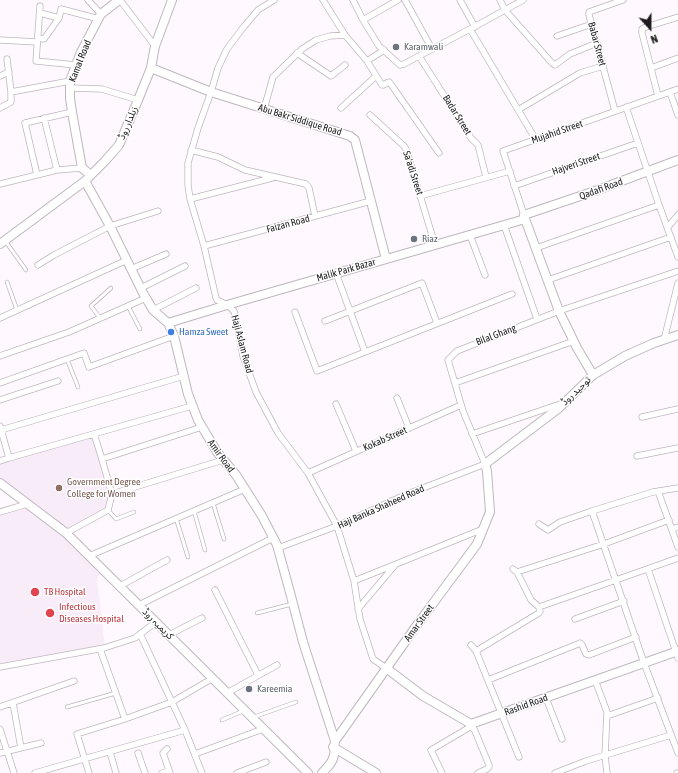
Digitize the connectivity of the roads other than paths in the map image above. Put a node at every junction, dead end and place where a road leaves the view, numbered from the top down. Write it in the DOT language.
graph roads {
  1 [pos="88,0"];
  2 [pos="119,0"];
  3 [pos="172,0"];
  4 [pos="274,0"];
  5 [pos="323,0"];
  6 [pos="353,0"];
  7 [pos="398,0"];
  8 [pos="405,0"];
  9 [pos="460,0"];
  10 [pos="500,0"];
  11 [pos="523,0"];
  12 [pos="623,0"];
  13 [pos="40,6"];
  14 [pos="505,10"];
  15 [pos="40,13"];
  16 [pos="100,16"];
  17 [pos="678,17"];
  18 [pos="58,18"];
  19 [pos="363,20"];
  20 [pos="592,24"];
  21 [pos="472,28"];
  22 [pos="346,35"];
  23 [pos="557,36"];
  24 [pos="0,40"];
  25 [pos="38,40"];
  26 [pos="597,43"];
  27 [pos="154,46"];
  28 [pos="432,49"];
  29 [pos="384,50"];
  30 [pos="297,53"];
  31 [pos="419,56"];
  32 [pos="678,58"];
  33 [pos="7,59"];
  34 [pos="367,61"];
  35 [pos="76,65"];
  36 [pos="345,65"];
  37 [pos="603,66"];
  38 [pos="150,68"];
  39 [pos="651,68"];
  40 [pos="9,72"];
  41 [pos="0,76"];
  42 [pos="376,76"];
  43 [pos="70,85"];
  44 [pos="678,89"];
  45 [pos="12,92"];
  46 [pos="211,92"];
  47 [pos="670,92"];
  48 [pos="658,96"];
  49 [pos="138,100"];
  50 [pos="626,107"];
  51 [pos="0,108"];
  52 [pos="341,108"];
  53 [pos="264,109"];
  54 [pos="518,110"];
  55 [pos="615,111"];
  56 [pos="72,112"];
  57 [pos="370,115"];
  58 [pos="678,115"];
  59 [pos="44,118"];
  60 [pos="536,140"];
  61 [pos="638,143"];
  62 [pos="191,150"];
  63 [pos="439,153"];
  64 [pos="678,160"];
  65 [pos="82,168"];
  66 [pos="57,170"];
  67 [pos="510,171"];
  68 [pos="648,171"];
  69 [pos="37,175"];
  70 [pos="274,177"];
  71 [pos="486,177"];
  72 [pos="88,178"];
  73 [pos="0,184"];
  74 [pos="514,186"];
  75 [pos="420,196"];
  76 [pos="190,199"];
  77 [pos="371,202"];
  78 [pos="659,205"];
  79 [pos="158,211"];
  80 [pos="678,215"];
  81 [pos="315,216"];
  82 [pos="524,217"];
  83 [pos="504,225"];
  84 [pos="110,226"];
  85 [pos="668,227"];
  86 [pos="470,235"];
  87 [pos="671,237"];
  88 [pos="2,242"];
  89 [pos="435,244"];
  90 [pos="204,246"];
  91 [pos="536,248"];
  92 [pos="166,254"];
  93 [pos="678,257"];
  94 [pos="386,259"];
  95 [pos="127,260"];
  96 [pos="38,265"];
  97 [pos="185,266"];
  98 [pos="131,269"];
  99 [pos="26,270"];
  100 [pos="678,271"];
  101 [pos="336,273"];
  102 [pos="485,275"];
  103 [pos="548,280"];
  104 [pos="7,282"];
  105 [pos="678,283"];
  106 [pos="111,288"];
  107 [pos="141,288"];
  108 [pos="196,288"];
  109 [pos="512,294"];
  110 [pos="146,298"];
  111 [pos="227,305"];
  112 [pos="128,306"];
  113 [pos="17,310"];
  114 [pos="153,310"];
  115 [pos="559,310"];
  116 [pos="350,311"];
  117 [pos="295,312"];
  118 [pos="0,318"];
  119 [pos="100,318"];
  120 [pos="537,319"];
  121 [pos="325,321"];
  122 [pos="168,323"];
  123 [pos="436,323"];
  124 [pos="140,330"];
  125 [pos="678,335"];
  126 [pos="174,336"];
  127 [pos="664,340"];
  128 [pos="574,341"];
  129 [pos="365,352"];
  130 [pos="0,356"];
  131 [pos="67,359"];
  132 [pos="593,375"];
  133 [pos="184,376"];
  134 [pos="58,381"];
  135 [pos="0,383"];
  136 [pos="455,383"];
  137 [pos="78,388"];
  138 [pos="397,398"];
  139 [pos="0,400"];
  140 [pos="566,402"];
  141 [pos="336,404"];
  142 [pos="462,405"];
  143 [pos="192,406"];
  144 [pos="678,409"];
  145 [pos="642,417"];
  146 [pos="202,427"];
  147 [pos="409,428"];
  148 [pos="1,432"];
  149 [pos="94,434"];
  150 [pos="472,434"];
  151 [pos="678,448"];
  152 [pos="356,451"];
  153 [pos="637,456"];
  154 [pos="9,458"];
  155 [pos="102,459"];
  156 [pos="223,460"];
  157 [pos="0,461"];
  158 [pos="485,464"];
  159 [pos="308,473"];
  160 [pos="0,483"];
  161 [pos="678,488"];
  162 [pos="245,489"];
  163 [pos="658,491"];
  164 [pos="112,494"];
  165 [pos="213,503"];
  166 [pos="27,504"];
  167 [pos="108,510"];
  168 [pos="194,511"];
  169 [pos="592,511"];
  170 [pos="0,512"];
  171 [pos="134,512"];
  172 [pos="176,518"];
  173 [pos="669,520"];
  174 [pos="540,524"];
  175 [pos="337,526"];
  176 [pos="678,527"];
  177 [pos="483,529"];
  178 [pos="672,529"];
  179 [pos="66,533"];
  180 [pos="273,538"];
  181 [pos="224,539"];
  182 [pos="604,544"];
  183 [pos="678,547"];
  184 [pos="278,548"];
  185 [pos="205,550"];
  186 [pos="89,556"];
  187 [pos="188,557"];
  188 [pos="678,558"];
  189 [pos="167,560"];
  190 [pos="396,564"];
  191 [pos="648,569"];
  192 [pos="616,580"];
  193 [pos="354,581"];
  194 [pos="120,586"];
  195 [pos="215,590"];
  196 [pos="624,601"];
  197 [pos="293,603"];
  198 [pos="139,605"];
  199 [pos="539,607"];
  200 [pos="358,610"];
  201 [pos="256,613"];
  202 [pos="202,618"];
  203 [pos="575,619"];
  204 [pos="156,622"];
  205 [pos="140,634"];
  206 [pos="169,635"];
  207 [pos="636,637"];
  208 [pos="471,644"];
  209 [pos="100,649"];
  210 [pos="476,651"];
  211 [pos="677,653"];
  212 [pos="644,662"];
  213 [pos="277,665"];
  214 [pos="0,667"];
  215 [pos="386,668"];
  216 [pos="258,675"];
  217 [pos="213,678"];
  218 [pos="488,680"];
  219 [pos="595,680"];
  220 [pos="74,681"];
  221 [pos="116,693"];
  222 [pos="227,693"];
  223 [pos="546,698"];
  224 [pos="658,698"];
  225 [pos="13,702"];
  226 [pos="172,702"];
  227 [pos="296,702"];
  228 [pos="0,707"];
  229 [pos="68,707"];
  230 [pos="245,710"];
  231 [pos="501,714"];
  232 [pos="606,716"];
  233 [pos="252,717"];
  234 [pos="125,720"];
  235 [pos="222,720"];
  236 [pos="471,726"];
  237 [pos="0,729"];
  238 [pos="263,729"];
  239 [pos="185,730"];
  240 [pos="671,735"];
  241 [pos="1,736"];
  242 [pos="562,739"];
  243 [pos="41,743"];
  244 [pos="334,744"];
  245 [pos="21,748"];
  246 [pos="167,749"];
  247 [pos="7,752"];
  248 [pos="110,752"];
  249 [pos="0,753"];
  250 [pos="138,753"];
  251 [pos="678,753"];
  252 [pos="195,754"];
  253 [pos="605,756"];
  254 [pos="519,758"];
  255 [pos="85,759"];
  256 [pos="266,762"];
  257 [pos="170,772"];
  258 [pos="14,773"];
  259 [pos="35,773"];
  260 [pos="89,773"];
  261 [pos="116,773"];
  262 [pos="145,773"];
  263 [pos="162,773"];
  264 [pos="202,773"];
  265 [pos="237,773"];
  266 [pos="308,773"];
  267 [pos="322,773"];
  268 [pos="376,773"];
  269 [pos="442,773"];
  270 [pos="478,773"];
  271 [pos="555,773"];
  272 [pos="608,773"];
  1 -- 16 [label="street"];
  2 -- 16 [label="street, Kamal Road"];
  2 -- 27 [label="street"];
  3 -- 27 [label="street, زیلدار روڈ"];
  4 -- 46 [label="street, Haji Aslam Road"];
  5 -- 22 [label="street"];
  6 -- 19 [label="street"];
  7 -- 19 [label="street"];
  8 -- 28 [label="street"];
  9 -- 21 [label="street"];
  10 -- 14 [label="street"];
  11 -- 14 [label="street"];
  12 -- 20 [label="street, Babar Street"];
  13 -- 15 [label="street"];
  14 -- 21 [label="street"];
  14 -- 26 [label="street"];
  15 -- 18 [label="street"];
  15 -- 25 [label="street"];
  16 -- 18 [label="street"];
  16 -- 35 [label="street, Kamal Road"];
  17 -- 39 [label="street"];
  18 -- 25 [label="street"];
  19 -- 29 [label="street"];
  20 -- 23 [label="street"];
  20 -- 26 [label="street, Babar Street"];
  21 -- 28 [label="street"];
  21 -- 54 [label="street"];
  22 -- 30 [label="street"];
  22 -- 34 [label="street"];
  24 -- 25 [label="street"];
  25 -- 35 [label="street"];
  26 -- 37 [label="street, Babar Street"];
  27 -- 38 [label="street, زیلدار روڈ"];
  28 -- 31 [label="street"];
  29 -- 31 [label="street"];
  29 -- 34 [label="street"];
  30 -- 36 [label="street"];
  30 -- 53 [label="street"];
  31 -- 71 [label="street, Badar Street"];
  32 -- 39 [label="street"];
  33 -- 40 [label="street"];
  34 -- 42 [label="street"];
  35 -- 43 [label="street, Kamal Road"];
  37 -- 54 [label="street"];
  37 -- 55 [label="street, Babar Street"];
  38 -- 46 [label="street, Abu Bakr Siddique Road"];
  38 -- 49 [label="street, زیلدار روڈ"];
  39 -- 48 [label="street"];
  40 -- 41 [label="street"];
  40 -- 45 [label="street"];
  42 -- 52 [label="street"];
  42 -- 63 [label="street"];
  43 -- 45 [label="street"];
  43 -- 49 [label="street"];
  43 -- 56 [label="street, Kamal Road"];
  44 -- 47 [label="street, Mujahid Street"];
  45 -- 51 [label="street"];
  46 -- 53 [label="street, Abu Bakr Siddique Road"];
  46 -- 62 [label="street, Haji Aslam Road"];
  47 -- 48 [label="street, Mujahid Street"];
  47 -- 58 [label="street"];
  48 -- 50 [label="street, Mujahid Street"];
  49 -- 72 [label="street, زیلدار روڈ"];
  50 -- 55 [label="street, Mujahid Street"];
  50 -- 61 [label="street"];
  53 -- 77 [label="street, Abu Bakr Siddique Road"];
  54 -- 60 [label="street"];
  55 -- 60 [label="street, Mujahid Street"];
  56 -- 59 [label="street"];
  56 -- 65 [label="street, Kamal Road"];
  57 -- 75 [label="street, Sa'adi Street"];
  59 -- 66 [label="street"];
  59 -- 69 [label="street"];
  60 -- 67 [label="street, Mujahid Street"];
  61 -- 68 [label="street"];
  61 -- 74 [label="street, Hajveri Street"];
  62 -- 70 [label="street"];
  62 -- 76 [label="street, Haji Aslam Road"];
  64 -- 68 [label="street, Qadafi Road"];
  65 -- 66 [label="street"];
  65 -- 72 [label="street"];
  66 -- 69 [label="street"];
  67 -- 71 [label="street"];
  67 -- 74 [label="street, Mujahid Street"];
  68 -- 78 [label="street"];
  68 -- 82 [label="street, Qadafi Road"];
  69 -- 73 [label="street"];
  70 -- 76 [label="street"];
  70 -- 81 [label="street"];
  71 -- 75 [label="street"];
  72 -- 84 [label="street, Amir Road"];
  72 -- 88 [label="street, زیلدار روڈ"];
  74 -- 82 [label="street, Mujahid Street"];
  75 -- 89 [label="street, Sa'adi Street"];
  76 -- 90 [label="street, Haji Aslam Road"];
  77 -- 81 [label="street, Faizan Road"];
  77 -- 94 [label="street, Abu Bakr Siddique Road"];
  78 -- 85 [label="street"];
  78 -- 91 [label="street"];
  79 -- 84 [label="street"];
  80 -- 85 [label="street"];
  81 -- 90 [label="street, Faizan Road"];
  82 -- 83 [label="street, Malik Park Bazar"];
  82 -- 91 [label="street"];
  83 -- 86 [label="street, Malik Park Bazar"];
  83 -- 120 [label="street"];
  84 -- 95 [label="street, Amir Road"];
  84 -- 96 [label="street"];
  85 -- 87 [label="street"];
  86 -- 89 [label="street, Malik Park Bazar"];
  86 -- 102 [label="street"];
  87 -- 93 [label="street"];
  87 -- 103 [label="street"];
  88 -- 99 [label="lane"];
  89 -- 94 [label="street, Malik Park Bazar"];
  90 -- 111 [label="street, Haji Aslam Road"];
  91 -- 103 [label="street"];
  92 -- 98 [label="street"];
  94 -- 101 [label="street, Malik Park Bazar"];
  95 -- 98 [label="street, Amir Road"];
  95 -- 113 [label="street"];
  97 -- 107 [label="street"];
  98 -- 107 [label="street, Amir Road"];
  100 -- 115 [label="street, Bilal Ghang"];
  101 -- 111 [label="street, Malik Park Bazar"];
  101 -- 116 [label="street"];
  103 -- 115 [label="street"];
  104 -- 113 [label="lane"];
  105 -- 127 [label="street"];
  106 -- 119 [label="lane"];
  107 -- 110 [label="street, Amir Road"];
  108 -- 114 [label="street"];
  109 -- 123 [label="street"];
  110 -- 112 [label="street"];
  110 -- 114 [label="street, Amir Road"];
  111 -- 122 [label="street, Malik Park Bazar"];
  111 -- 159 [label="street, Haji Aslam Road"];
  112 -- 119 [label="street"];
  112 -- 124 [label="lane"];
  113 -- 118 [label="street"];
  114 -- 122 [label="street, Amir Road"];
  115 -- 120 [label="street, Bilal Ghang"];
  115 -- 128 [label="street"];
  116 -- 121 [label="street"];
  116 -- 123 [label="street"];
  116 -- 129 [label="street"];
  117 -- 129 [label="street"];
  119 -- 130 [label="street"];
  120 -- 136 [label="street, Bilal Ghang"];
  122 -- 126 [label="street, Amir Road"];
  123 -- 129 [label="street"];
  125 -- 127 [label="street, توحید روڈ"];
  126 -- 131 [label="street"];
  126 -- 133 [label="street, Amir Road"];
  127 -- 132 [label="street, توحید روڈ"];
  128 -- 132 [label="street"];
  128 -- 136 [label="street"];
  131 -- 135 [label="street"];
  131 -- 137 [label="lane"];
  132 -- 140 [label="street, توحید روڈ"];
  133 -- 143 [label="street, Amir Road"];
  133 -- 148 [label="street"];
  134 -- 139 [label="street"];
  136 -- 142 [label="street, Bilal Ghang"];
  138 -- 147 [label="street"];
  140 -- 150 [label="street"];
  140 -- 158 [label="street, توحید روڈ"];
  141 -- 152 [label="street"];
  142 -- 147 [label="street, Kokab Street"];
  142 -- 150 [label="street, Bilal Ghang"];
  143 -- 146 [label="street, Amir Road"];
  143 -- 149 [label="street"];
  144 -- 145 [label="street"];
  146 -- 155 [label="street"];
  146 -- 156 [label="street, Amir Road"];
  147 -- 152 [label="street, Kokab Street"];
  148 -- 154 [label="street"];
  149 -- 154 [label="street"];
  149 -- 155 [label="street"];
  150 -- 158 [label="street, Bilal Ghang"];
  151 -- 153 [label="street"];
  152 -- 159 [label="street, Kokab Street"];
  154 -- 157 [label="street"];
  155 -- 164 [label="street"];
  156 -- 162 [label="street, Amir Road"];
  156 -- 164 [label="street"];
  158 -- 175 [label="street, Haji Banka Shaheed Road"];
  158 -- 177 [label="street, Amar Street"];
  159 -- 175 [label="street, Haji Aslam Road"];
  160 -- 166 [label="street, کریمیہ روڈ"];
  161 -- 163 [label="street"];
  162 -- 165 [label="street"];
  162 -- 180 [label="street, Amir Road"];
  163 -- 169 [label="street"];
  163 -- 173 [label="street"];
  164 -- 167 [label="street"];
  165 -- 168 [label="street"];
  165 -- 181 [label="lane"];
  166 -- 170 [label="street"];
  166 -- 179 [label="street, کریمیہ روڈ"];
  167 -- 171 [label="lane"];
  167 -- 179 [label="street"];
  168 -- 172 [label="street"];
  168 -- 185 [label="lane"];
  169 -- 174 [label="street"];
  169 -- 182 [label="street"];
  172 -- 186 [label="street"];
  172 -- 187 [label="lane"];
  173 -- 178 [label="street"];
  173 -- 182 [label="street"];
  175 -- 184 [label="street, Haji Banka Shaheed Road"];
  175 -- 193 [label="street, Haji Aslam Road"];
  176 -- 178 [label="street"];
  177 -- 190 [label="street"];
  177 -- 215 [label="street, Amar Street"];
  178 -- 183 [label="street"];
  179 -- 186 [label="street, کریمیہ روڈ"];
  180 -- 184 [label="street, Amir Road"];
  180 -- 198 [label="street"];
  182 -- 192 [label="street"];
  182 -- 199 [label="street"];
  184 -- 197 [label="street, Amir Road"];
  186 -- 194 [label="street, کریمیہ روڈ"];
  188 -- 191 [label="street"];
  189 -- 194 [label="street"];
  190 -- 193 [label="street"];
  190 -- 200 [label="street"];
  191 -- 192 [label="street"];
  191 -- 211 [label="street"];
  192 -- 196 [label="street"];
  192 -- 199 [label="street"];
  193 -- 200 [label="street, Haji Aslam Road"];
  194 -- 198 [label="street, کریمیہ روڈ"];
  195 -- 216 [label="street"];
  196 -- 203 [label="street"];
  196 -- 207 [label="street"];
  197 -- 201 [label="lane"];
  197 -- 244 [label="street, Amir Road"];
  198 -- 204 [label="street, کریمیہ روڈ"];
  199 -- 210 [label="street"];
  200 -- 215 [label="street, Haji Aslam Road"];
  202 -- 206 [label="street"];
  204 -- 205 [label="street"];
  204 -- 206 [label="street, کریمیہ روڈ"];
  205 -- 209 [label="street"];
  205 -- 226 [label="street"];
  206 -- 217 [label="street, کریمیہ روڈ"];
  207 -- 212 [label="street"];
  207 -- 218 [label="street"];
  208 -- 210 [label="street"];
  209 -- 214 [label="street"];
  209 -- 221 [label="street"];
  210 -- 218 [label="street"];
  211 -- 212 [label="street, Rashid Road"];
  212 -- 219 [label="street, Rashid Road"];
  212 -- 224 [label="street"];
  213 -- 216 [label="street"];
  215 -- 236 [label="street"];
  215 -- 244 [label="street, Amar Street"];
  216 -- 222 [label="street"];
  217 -- 222 [label="street, کریمیہ روڈ"];
  217 -- 226 [label="street"];
  218 -- 231 [label="street"];
  219 -- 223 [label="street, Rashid Road"];
  219 -- 232 [label="street"];
  220 -- 225 [label="street"];
  221 -- 229 [label="lane"];
  221 -- 234 [label="street"];
  222 -- 230 [label="street, کریمیہ روڈ"];
  223 -- 231 [label="street, Rashid Road"];
  223 -- 242 [label="street"];
  224 -- 232 [label="street"];
  224 -- 240 [label="street"];
  225 -- 228 [label="street"];
  225 -- 245 [label="street"];
  226 -- 234 [label="street"];
  226 -- 239 [label="street"];
  227 -- 233 [label="lane"];
  230 -- 233 [label="street, کریمیہ روڈ"];
  230 -- 235 [label="lane"];
  231 -- 236 [label="street, Rashid Road"];
  231 -- 254 [label="street"];
  232 -- 253 [label="street"];
  233 -- 238 [label="street, کریمیہ روڈ"];
  234 -- 255 [label="street"];
  236 -- 269 [label="street"];
  236 -- 270 [label="street"];
  237 -- 241 [label="street"];
  238 -- 252 [label="street"];
  238 -- 266 [label="street, کریمیہ روڈ"];
  239 -- 248 [label="street"];
  239 -- 252 [label="street"];
  240 -- 251 [label="street"];
  240 -- 253 [label="street"];
  241 -- 247 [label="street"];
  243 -- 245 [label="street"];
  244 -- 267 [label="street, Amar Street"];
  244 -- 268 [label="street"];
  245 -- 247 [label="street"];
  246 -- 257 [label="street"];
  247 -- 249 [label="street"];
  247 -- 258 [label="street"];
  248 -- 255 [label="street"];
  248 -- 261 [label="street"];
  250 -- 262 [label="street"];
  252 -- 264 [label="street"];
  253 -- 271 [label="street"];
  253 -- 272 [label="street"];
  255 -- 259 [label="street"];
  255 -- 260 [label="street"];
  256 -- 265 [label="street"];
  257 -- 263 [label="street"];
}
